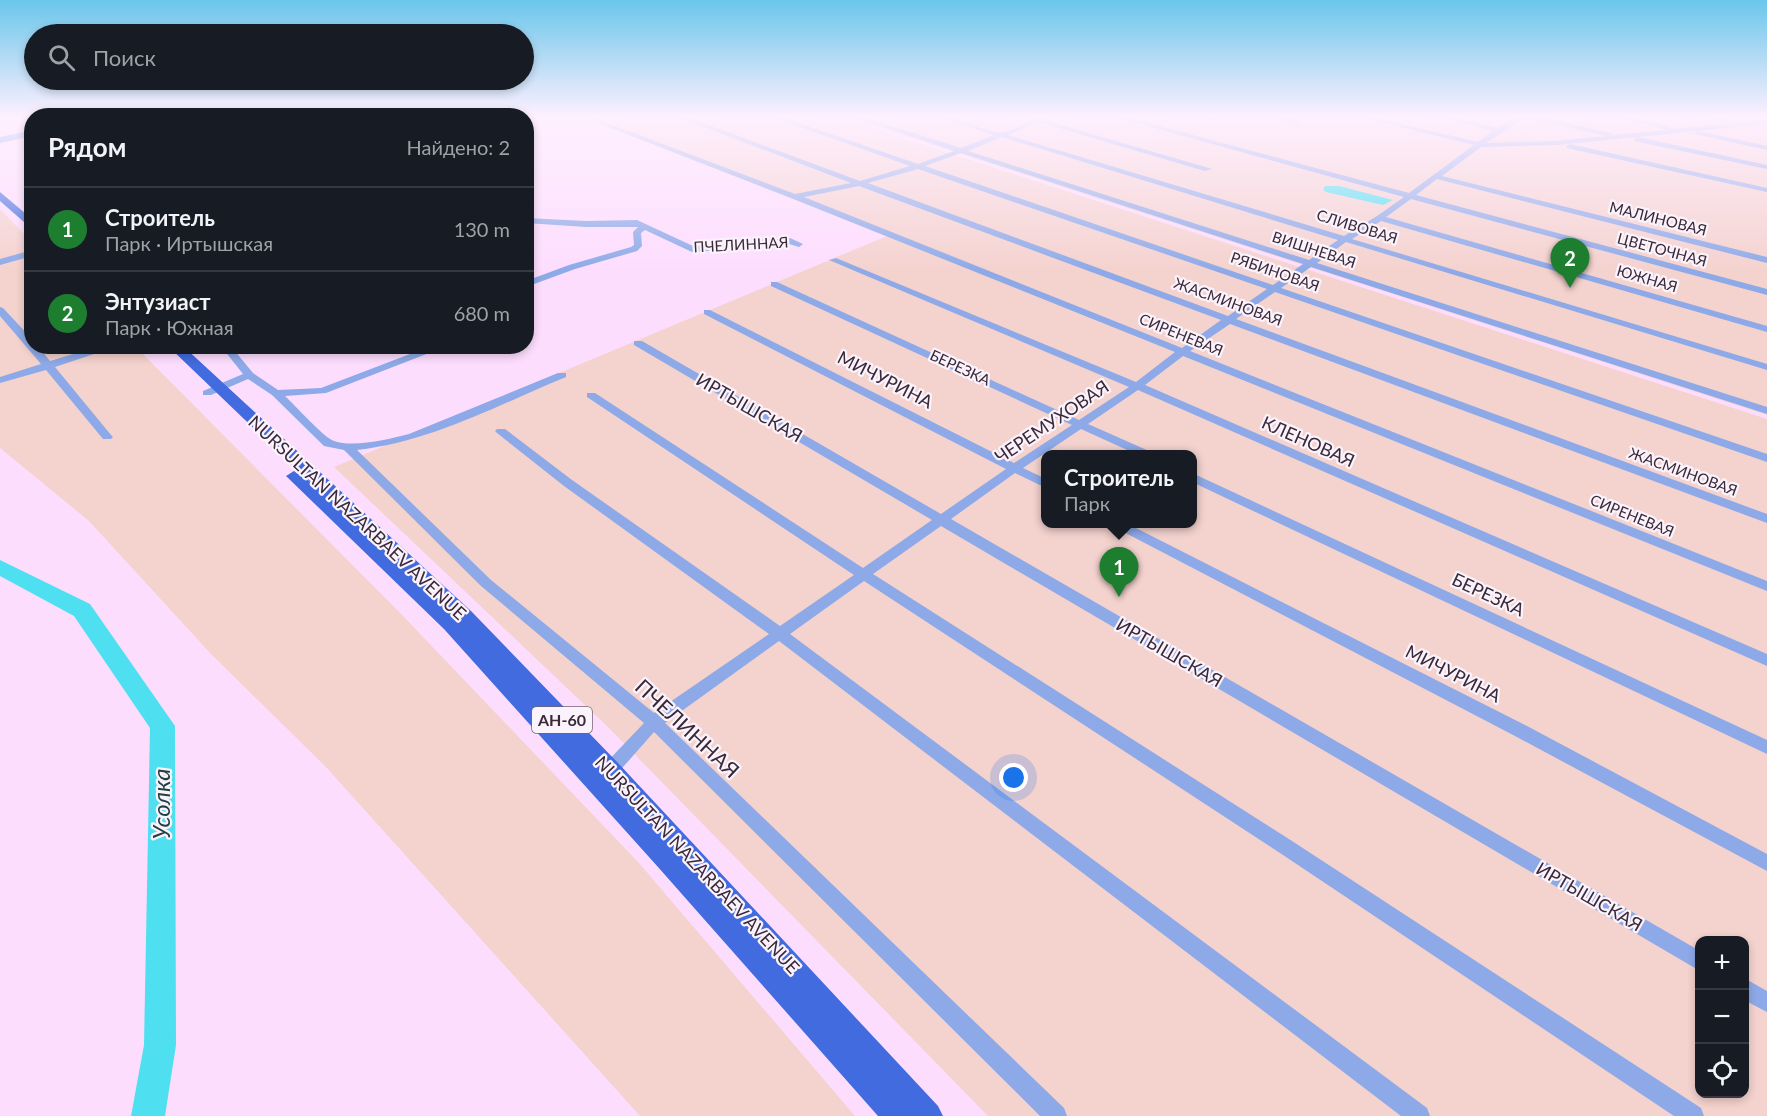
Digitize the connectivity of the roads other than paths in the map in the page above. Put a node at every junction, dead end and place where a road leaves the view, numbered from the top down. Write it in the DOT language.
graph roads {
  1 [pos="720,168"];
  2 [pos="819,168"];
  3 [pos="912,168"];
  4 [pos="924,168"];
  5 [pos="1017,168"];
  6 [pos="1110,168"];
  7 [pos="1205,168"];
  8 [pos="1307,168"];
  9 [pos="1450,168"];
  10 [pos="1669,168"];
  11 [pos="1208,169"];
  12 [pos="1438,177"];
  13 [pos="0,184"];
  14 [pos="862,184"];
  15 [pos="1767,190"];
  16 [pos="0,195"];
  17 [pos="794,196"];
  18 [pos="1410,196"];
  19 [pos="24,206"];
  20 [pos="24,218"];
  21 [pos="1380,218"];
  22 [pos="534,221"];
  23 [pos="648,228"];
  24 [pos="1345,239"];
  25 [pos="800,244"];
  26 [pos="24,255"];
  27 [pos="832,260"];
  28 [pos="1767,260"];
  29 [pos="0,262"];
  30 [pos="1312,263"];
  31 [pos="534,281"];
  32 [pos="774,284"];
  33 [pos="1276,288"];
  34 [pos="1767,292"];
  35 [pos="0,310"];
  36 [pos="707,312"];
  37 [pos="1231,319"];
  38 [pos="1767,329"];
  39 [pos="24,337"];
  40 [pos="638,344"];
  41 [pos="1182,352"];
  42 [pos="39,354"];
  43 [pos="90,354"];
  44 [pos="168,354"];
  45 [pos="181,354"];
  46 [pos="232,354"];
  47 [pos="421,354"];
  48 [pos="50,367"];
  49 [pos="1767,367"];
  50 [pos="249,375"];
  51 [pos="562,375"];
  52 [pos="0,380"];
  53 [pos="1137,386"];
  54 [pos="212,391"];
  55 [pos="276,393"];
  56 [pos="591,395"];
  57 [pos="1767,411"];
  58 [pos="1082,424"];
  59 [pos="501,431"];
  60 [pos="107,437"];
  61 [pos="348,447"];
  62 [pos="1042,450"];
  63 [pos="1137,450"];
  64 [pos="1041,451"];
  65 [pos="1767,458"];
  66 [pos="1015,468"];
  67 [pos="1197,479"];
  68 [pos="1041,481"];
  69 [pos="1767,519"];
  70 [pos="941,522"];
  71 [pos="1127,528"];
  72 [pos="864,575"];
  73 [pos="1767,586"];
  74 [pos="780,634"];
  75 [pos="1767,660"];
  76 [pos="654,722"];
  77 [pos="1767,747"];
  78 [pos="610,770"];
  79 [pos="1767,863"];
  80 [pos="1695,959"];
  81 [pos="1747,990"];
  82 [pos="1767,1002"];
  83 [pos="897,1116"];
  84 [pos="928,1116"];
  85 [pos="1056,1116"];
  86 [pos="1419,1116"];
  87 [pos="1693,1116"];
  1 -- 17 [label="street, СИРЕНЕВАЯ"];
  2 -- 14 [label="street, ЖАСМИНОВАЯ"];
  3 -- 14 [label="street"];
  4 -- 33 [label="street, РЯБИНОВАЯ"];
  5 -- 30 [label="street, ВИШНЕВАЯ"];
  6 -- 24 [label="street, СЛИВОВАЯ"];
  7 -- 11 [label="street"];
  8 -- 18 [label="street, ЦВЕТОЧНАЯ"];
  9 -- 12 [label="street, ЧЕРЕМУХОВАЯ"];
  10 -- 15 [label="street"];
  12 -- 18 [label="street, ЧЕРЕМУХОВАЯ"];
  12 -- 28 [label="street, МАЛИНОВАЯ"];
  13 -- 19 [label="main road"];
  14 -- 17 [label="street"];
  14 -- 37 [label="street, ЖАСМИНОВАЯ"];
  16 -- 20 [label="main road"];
  17 -- 41 [label="street, СИРЕНЕВАЯ"];
  18 -- 21 [label="street, ЧЕРЕМУХОВАЯ"];
  18 -- 34 [label="street, ЦВЕТОЧНАЯ"];
  21 -- 24 [label="street, ЧЕРЕМУХОВАЯ"];
  21 -- 38 [label="street, ЮЖНАЯ"];
  22 -- 23 [label="street, ПЧЕЛИННАЯ"];
  23 -- 25 [label="street, ПЧЕЛИННАЯ"];
  23 -- 31 [label="street"];
  24 -- 30 [label="street, ЧЕРЕМУХОВАЯ"];
  24 -- 49 [label="street, СЛИВОВАЯ"];
  26 -- 29 [label="street"];
  27 -- 53 [label="street, КЛЕНОВАЯ"];
  30 -- 33 [label="street, ЧЕРЕМУХОВАЯ"];
  30 -- 57 [label="street, ВИШНЕВАЯ"];
  32 -- 58 [label="street, БЕРЕЗКА"];
  33 -- 37 [label="street, ЧЕРЕМУХОВАЯ"];
  33 -- 65 [label="street, РЯБИНОВАЯ"];
  35 -- 39 [label="street"];
  36 -- 66 [label="street, МИЧУРИНА"];
  37 -- 41 [label="street, ЧЕРЕМУХОВАЯ"];
  37 -- 69 [label="street, ЖАСМИНОВАЯ"];
  40 -- 70 [label="street, ИРТЫШСКАЯ"];
  41 -- 53 [label="street, ЧЕРЕМУХОВАЯ"];
  41 -- 73 [label="street, СИРЕНЕВАЯ"];
  42 -- 48 [label="street"];
  43 -- 48 [label="street"];
  44 -- 54 [label="main road, NURSULTAN NAZARBAEV AVENUE"];
  45 -- 54 [label="main road, NURSULTAN NAZARBAEV AVENUE / АН-60"];
  46 -- 50 [label="street, ПЧЕЛИННАЯ"];
  47 -- 55 [label="street"];
  48 -- 52 [label="street"];
  48 -- 60 [label="street"];
  50 -- 54 [label="street"];
  50 -- 55 [label="street, ПЧЕЛИННАЯ"];
  51 -- 61 [label="street"];
  53 -- 58 [label="street, ЧЕРЕМУХОВАЯ"];
  53 -- 75 [label="street, КЛЕНОВАЯ"];
  54 -- 78 [label="main road, NURSULTAN NAZARBAEV AVENUE / АН-60"];
  54 -- 83 [label="main road, NURSULTAN NAZARBAEV AVENUE"];
  55 -- 61 [label="street, ПЧЕЛИННАЯ"];
  56 -- 72 [label="street"];
  58 -- 62 [label="street, ЧЕРЕМУХОВАЯ"];
  58 -- 63 [label="street, БЕРЕЗКА"];
  59 -- 74 [label="street"];
  61 -- 76 [label="street, ПЧЕЛИННАЯ"];
  64 -- 66 [label="street, ЧЕРЕМУХОВАЯ"];
  66 -- 68 [label="street, МИЧУРИНА"];
  66 -- 70 [label="street, ЧЕРЕМУХОВАЯ"];
  67 -- 77 [label="street, БЕРЕЗКА"];
  70 -- 72 [label="street, ЧЕРЕМУХОВАЯ"];
  70 -- 80 [label="street, ИРТЫШСКАЯ"];
  71 -- 79 [label="street, МИЧУРИНА"];
  72 -- 74 [label="street, ЧЕРЕМУХОВАЯ"];
  72 -- 87 [label="street"];
  74 -- 76 [label="street, ЧЕРЕМУХОВАЯ"];
  74 -- 86 [label="street"];
  76 -- 78 [label="street, ЧЕРЕМУХОВАЯ"];
  76 -- 85 [label="street, ПЧЕЛИННАЯ"];
  78 -- 84 [label="main road, NURSULTAN NAZARBAEV AVENUE / АН-60"];
  81 -- 82 [label="street"];
}
